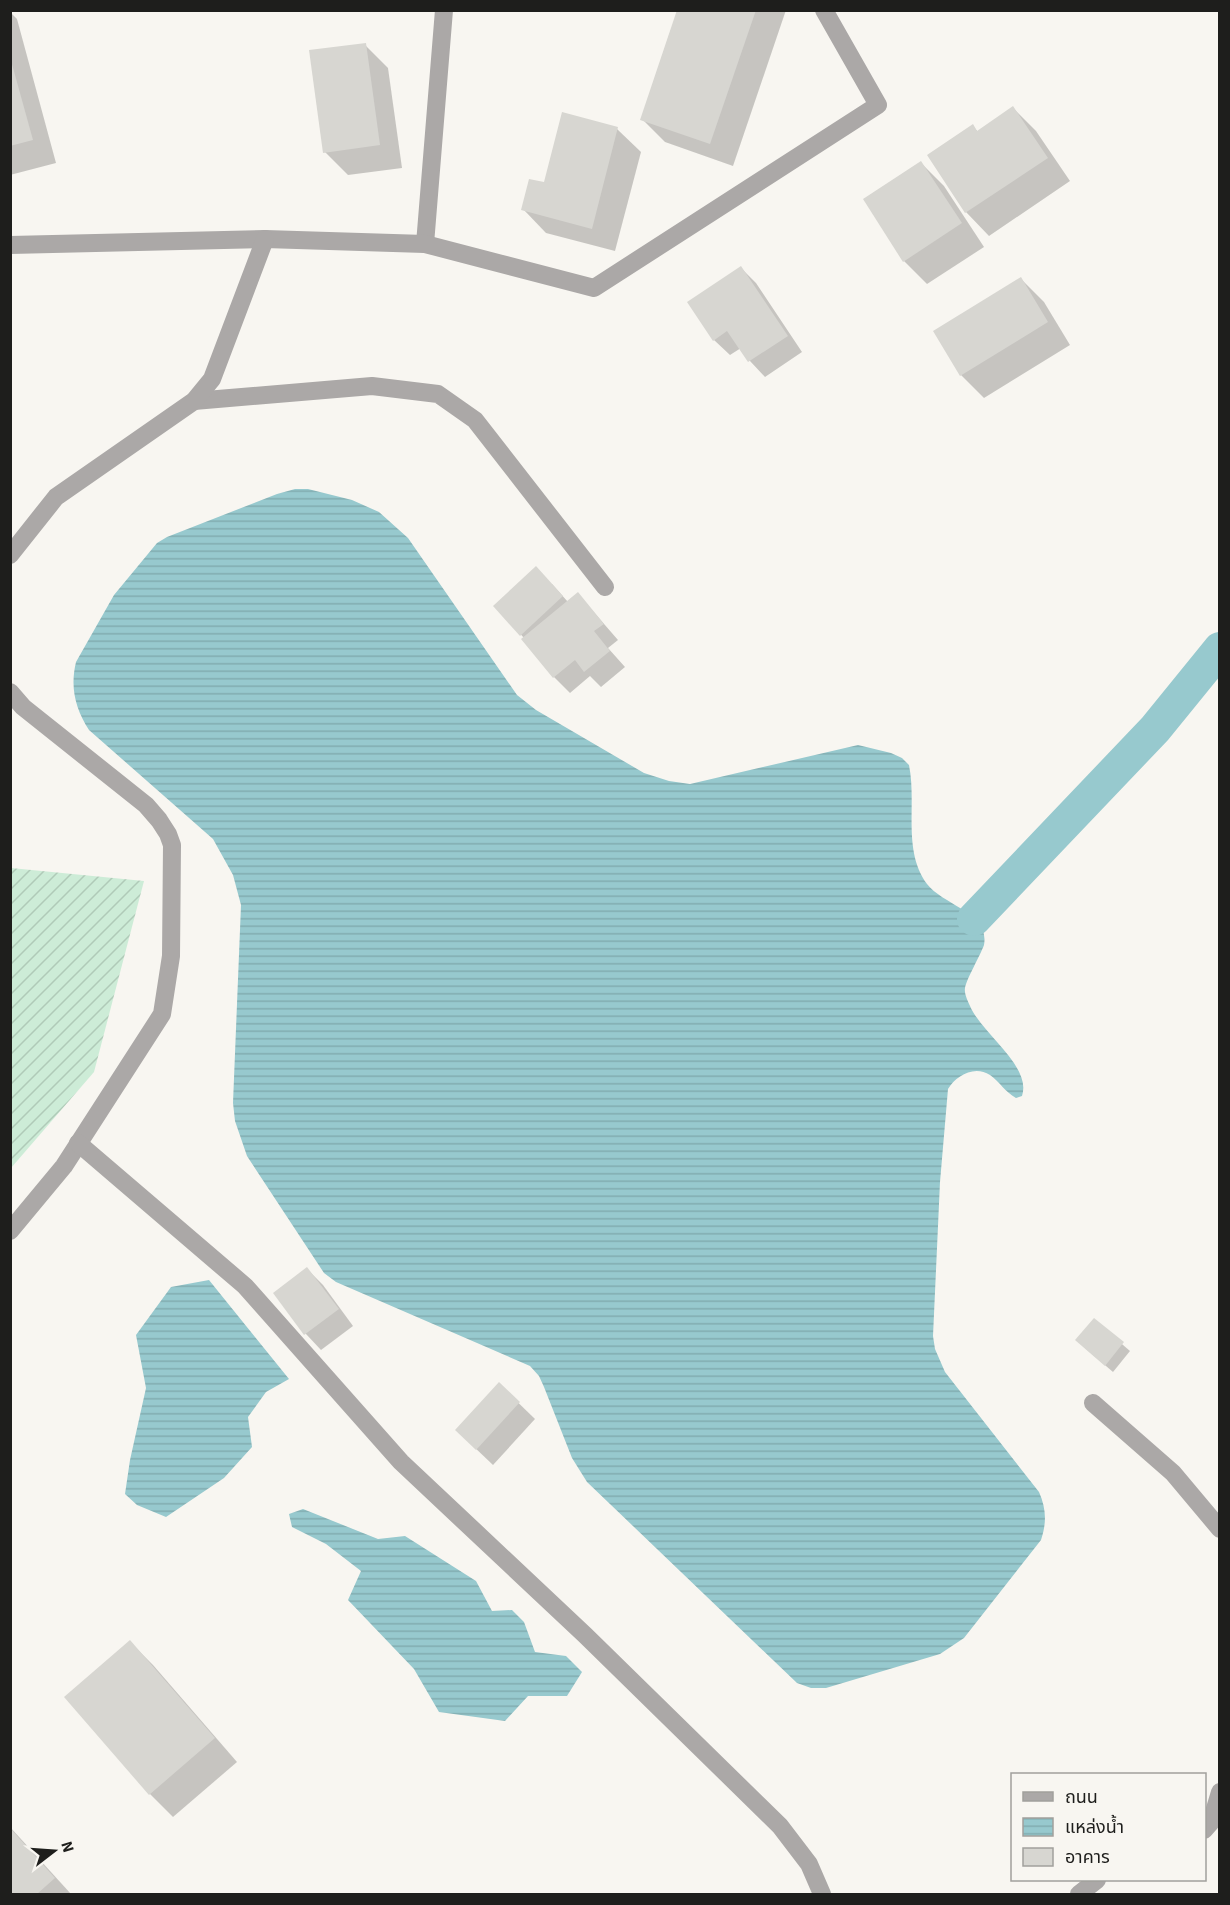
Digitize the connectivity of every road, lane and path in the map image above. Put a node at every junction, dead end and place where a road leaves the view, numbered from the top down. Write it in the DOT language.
graph roads {
  1 [pos="444,10"];
  2 [pos="824,10"];
  3 [pos="265,239"];
  4 [pos="425,244"];
  5 [pos="10,245"];
  6 [pos="194,401"];
  7 [pos="10,555"];
  8 [pos="605,587"];
  9 [pos="10,692"];
  10 [pos="78,1143"];
  11 [pos="10,1230"];
  12 [pos="1093,1403"];
  13 [pos="1220,1529"];
  14 [pos="1220,1792"];
  15 [pos="1206,1828"];
  16 [pos="1096,1881"];
  17 [pos="822,1894"];
  18 [pos="1080,1894"];
  1 -- 4 [label="street"];
  2 -- 4 [label="street"];
  3 -- 4 [label="street"];
  3 -- 5 [label="street"];
  3 -- 6 [label="street"];
  6 -- 7 [label="street"];
  6 -- 8 [label="street"];
  9 -- 10 [label="street"];
  10 -- 11 [label="street"];
  10 -- 17 [label="street"];
  12 -- 13 [label="street"];
  14 -- 15 [label="street"];
  16 -- 18 [label="street"];
}
